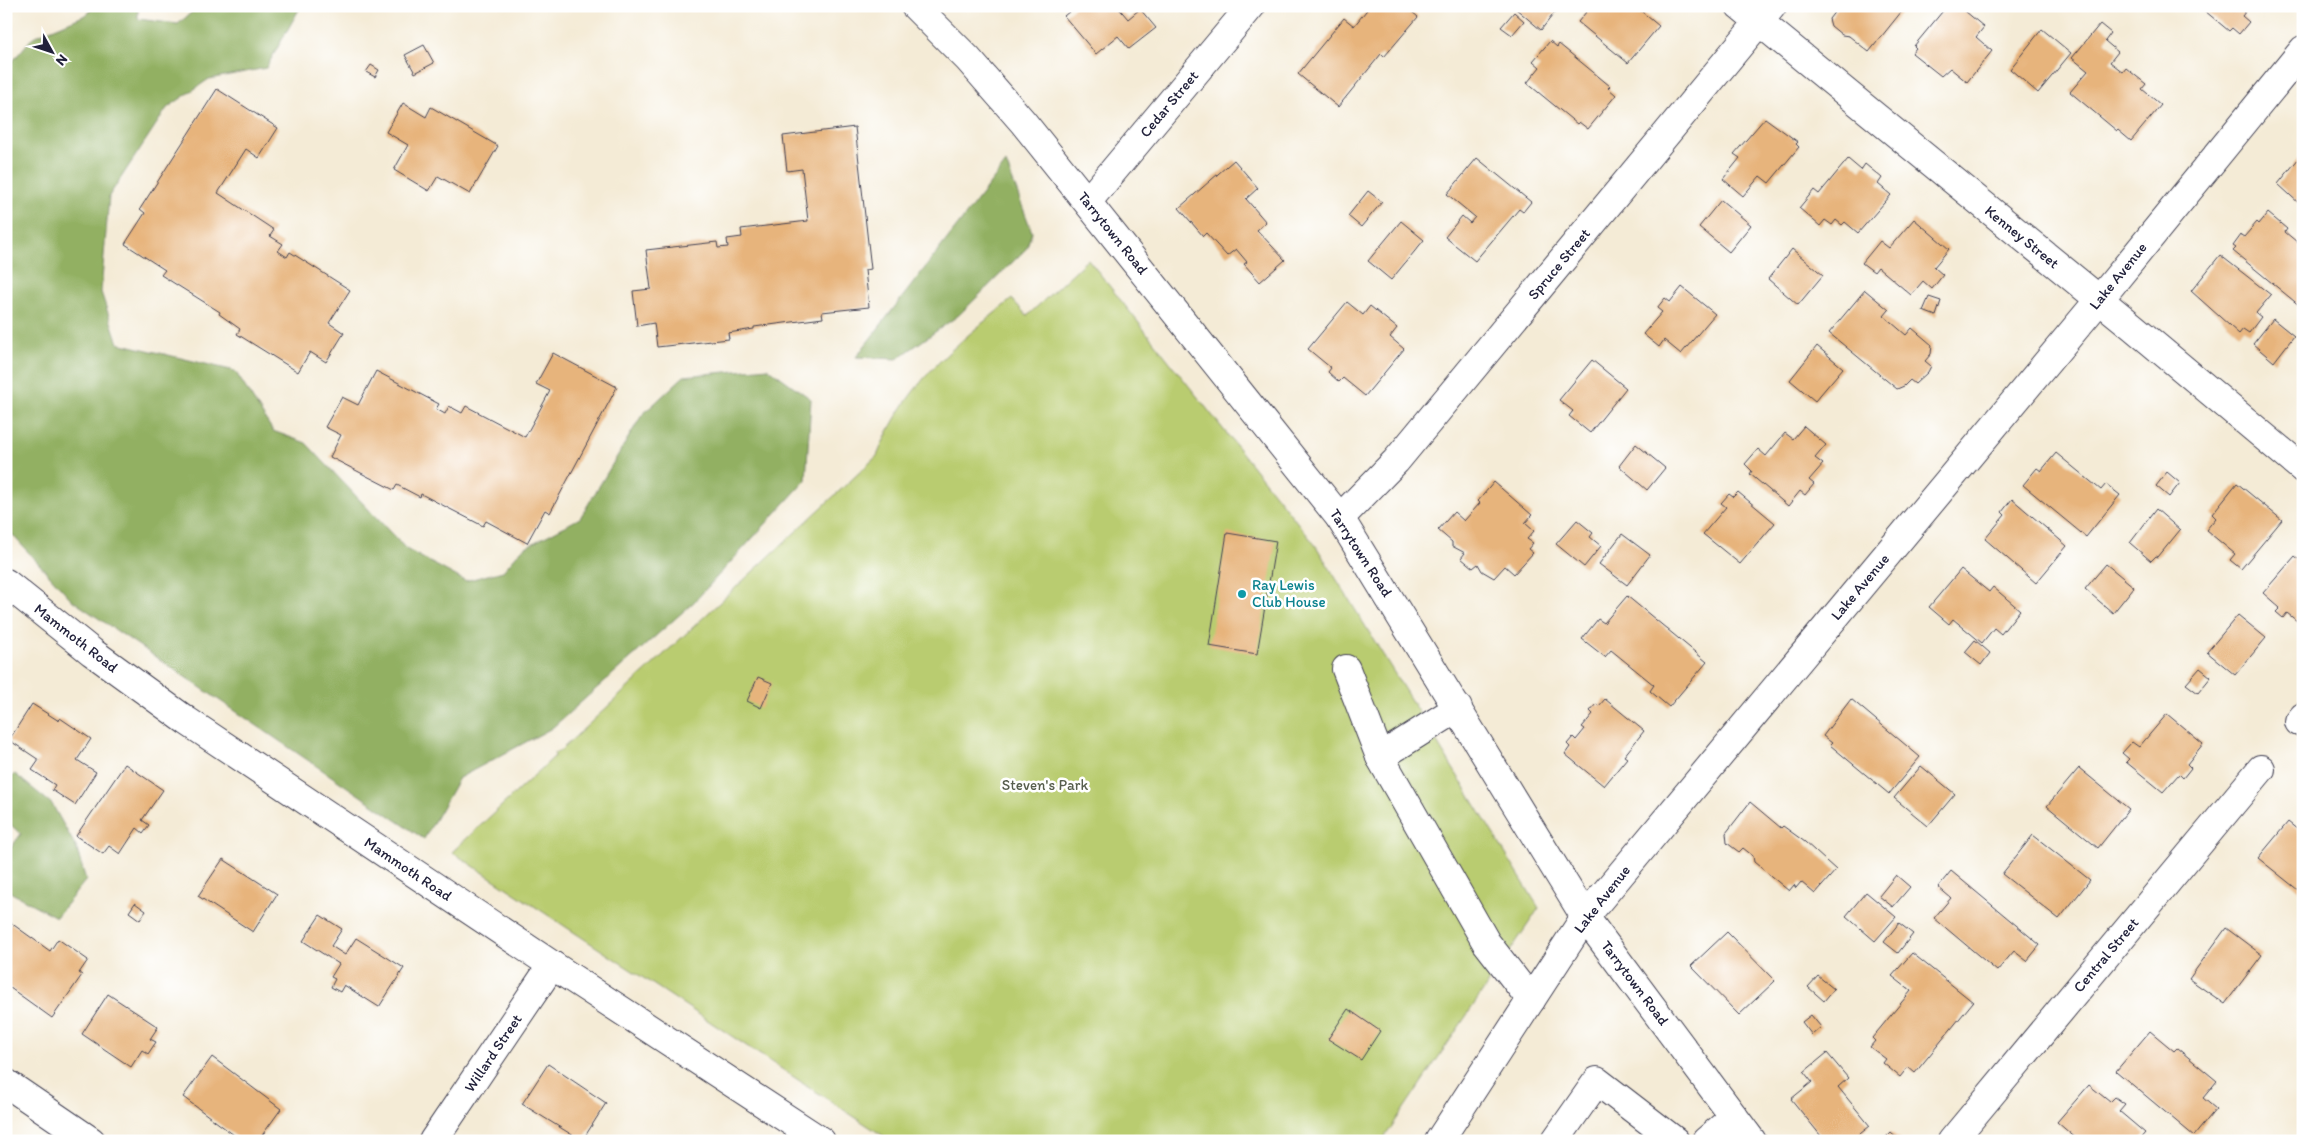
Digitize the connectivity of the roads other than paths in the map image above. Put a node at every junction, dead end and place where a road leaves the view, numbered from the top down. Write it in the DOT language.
graph roads {
  1 [pos="915,6"];
  2 [pos="1251,6"];
  3 [pos="1757,11"];
  4 [pos="2303,50"];
  5 [pos="1088,201"];
  6 [pos="2099,300"];
  7 [pos="2303,469"];
  8 [pos="1340,518"];
  9 [pos="6,583"];
  10 [pos="1346,669"];
  11 [pos="1458,708"];
  12 [pos="1380,756"];
  13 [pos="2261,769"];
  14 [pos="1585,917"];
  15 [pos="552,965"];
  16 [pos="1531,1000"];
  17 [pos="6,1083"];
  18 [pos="1734,1117"];
  19 [pos="91,1141"];
  20 [pos="433,1141"];
  21 [pos="821,1141"];
  22 [pos="1439,1141"];
  23 [pos="1555,1141"];
  24 [pos="1675,1141"];
  25 [pos="1706,1141"];
  26 [pos="1752,1141"];
  27 [pos="1952,1141"];
  1 -- 5 [label="street, Tarrytown Road"];
  2 -- 5 [label="street, Cedar Street"];
  3 -- 6 [label="street, Kenney Street"];
  3 -- 8 [label="street, Spruce Street"];
  4 -- 6 [label="street, Lake Avenue"];
  5 -- 8 [label="street, Tarrytown Road"];
  6 -- 7 [label="street, Kenney Street"];
  6 -- 14 [label="street, Lake Avenue"];
  8 -- 11 [label="street, Tarrytown Road"];
  9 -- 15 [label="street, Mammoth Road"];
  10 -- 12 [label="street"];
  11 -- 12 [label="street"];
  11 -- 14 [label="street, Tarrytown Road"];
  12 -- 16 [label="street"];
  13 -- 27 [label="street, Central Street"];
  14 -- 16 [label="street, Lake Avenue"];
  14 -- 18 [label="street, Tarrytown Road"];
  15 -- 20 [label="street, Willard Street"];
  15 -- 21 [label="street, Mammoth Road"];
  16 -- 22 [label="street, Lake Avenue"];
  17 -- 19 [label="street"];
  18 -- 25 [label="street"];
  18 -- 26 [label="street, Tarrytown Road"];
  23 -- 24 [label="street"];
}
